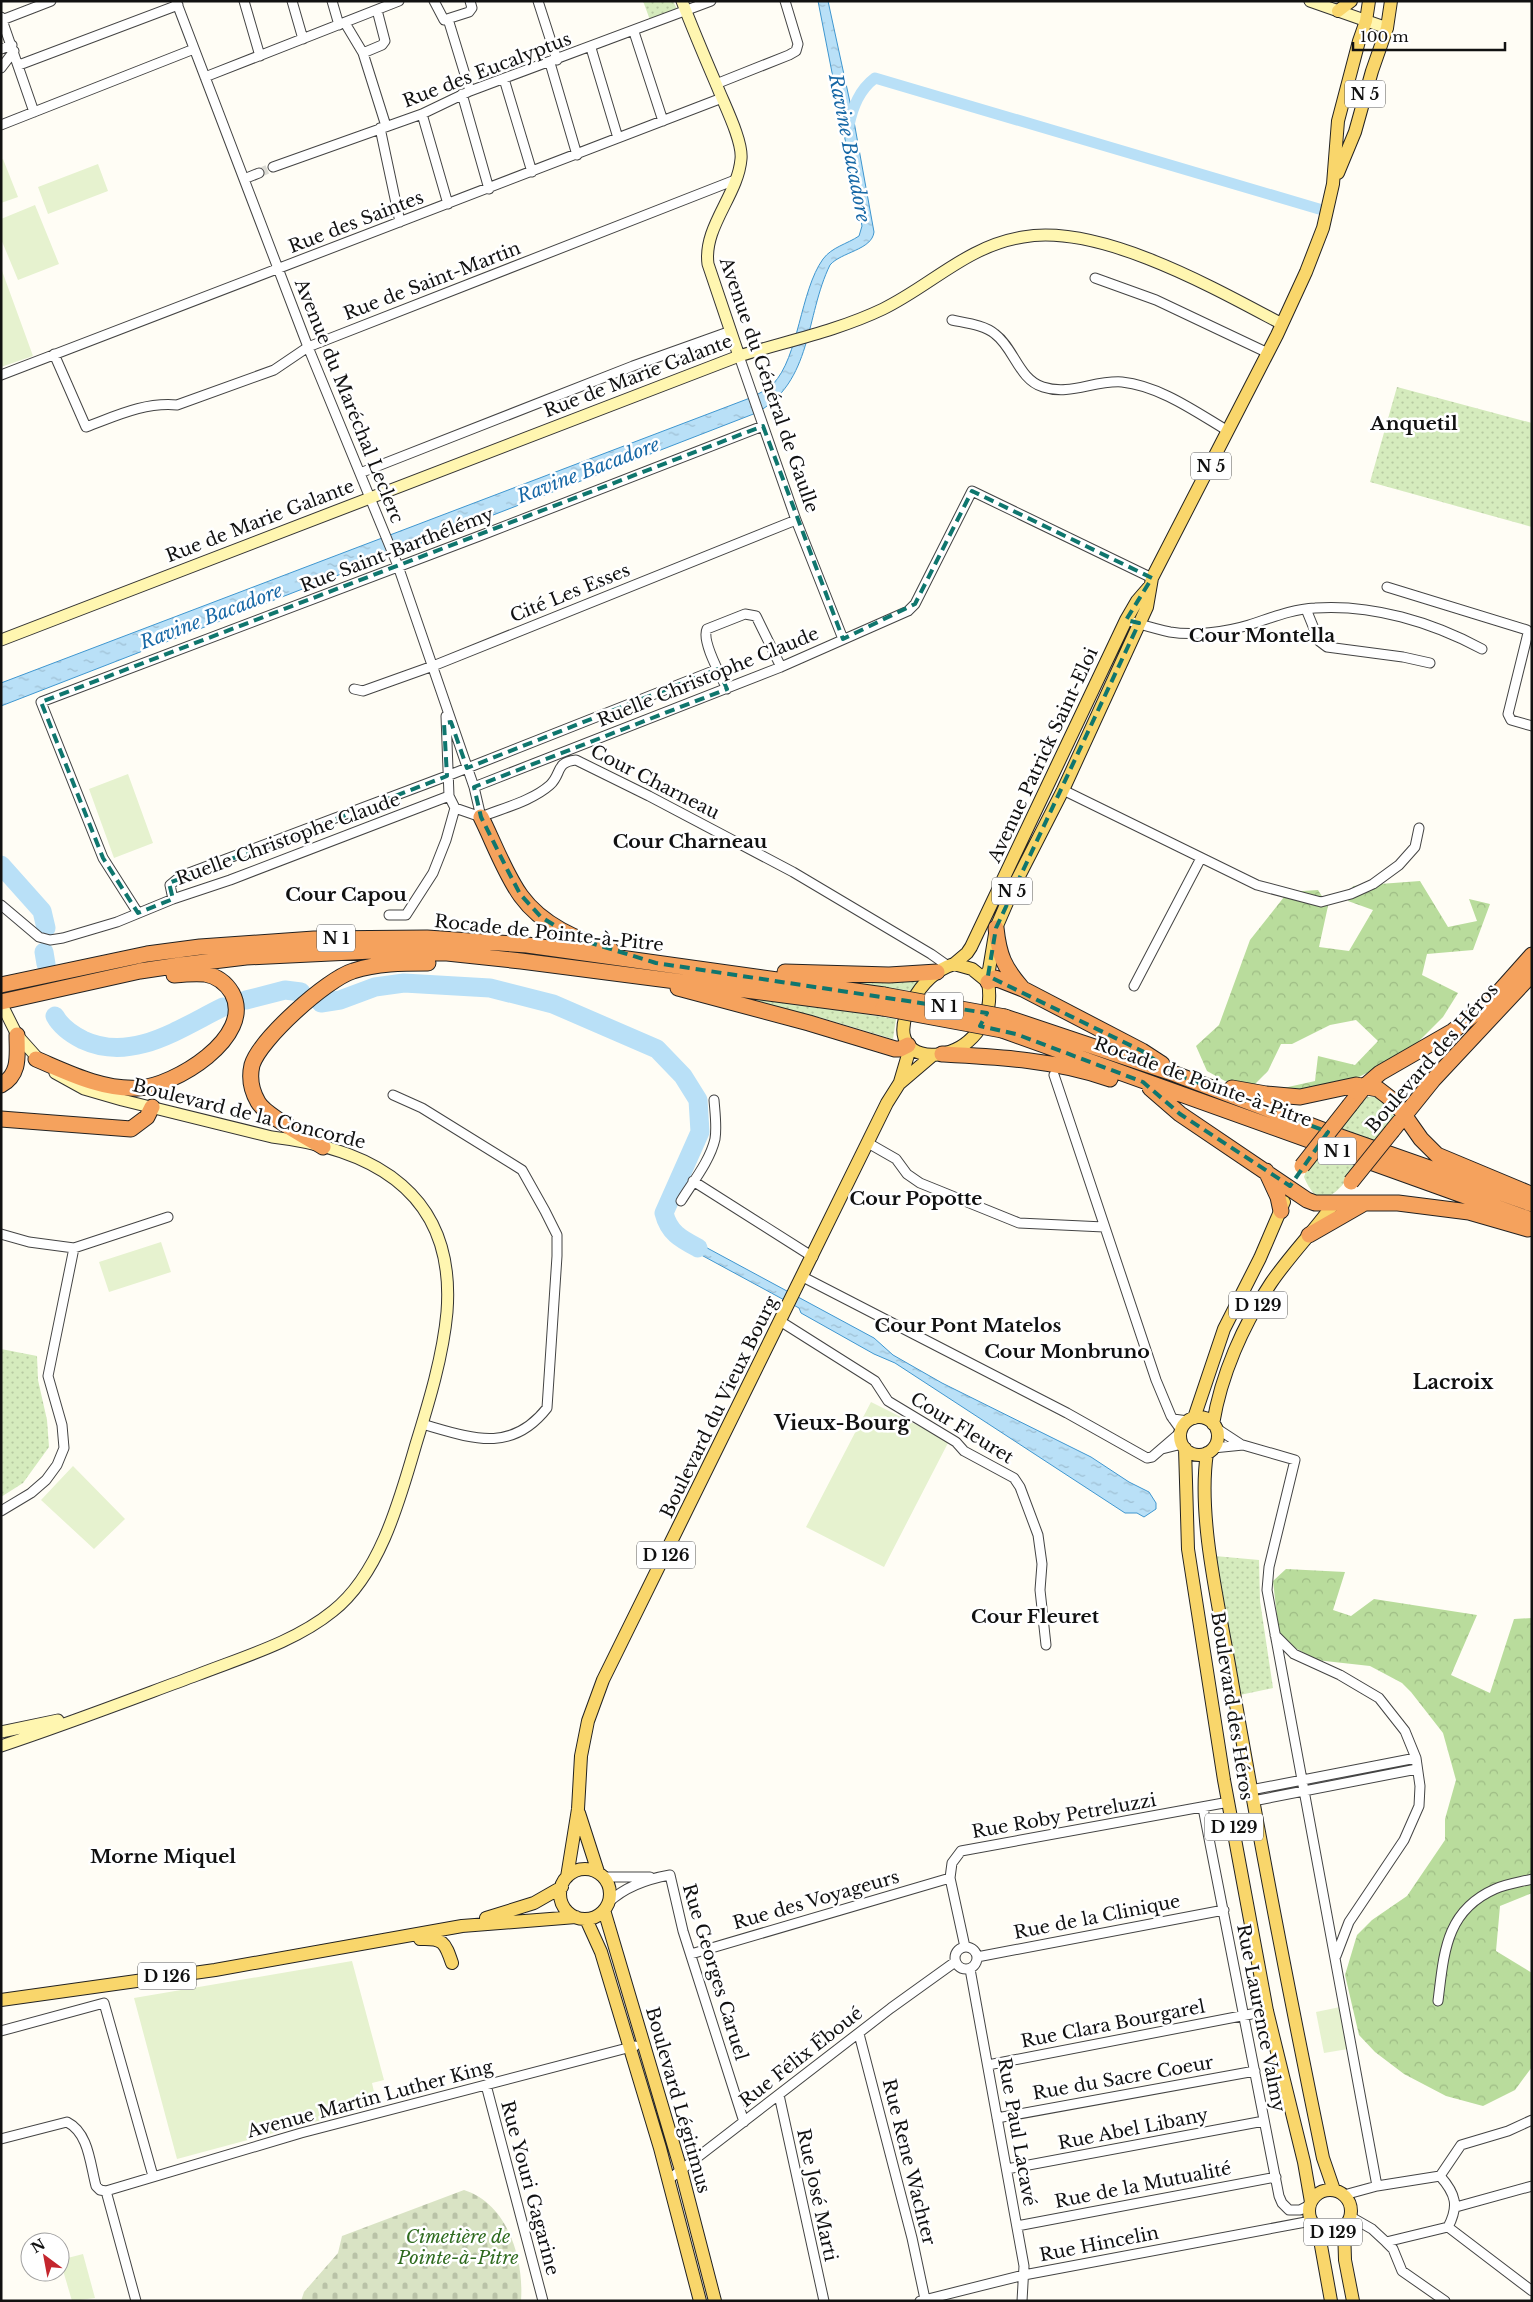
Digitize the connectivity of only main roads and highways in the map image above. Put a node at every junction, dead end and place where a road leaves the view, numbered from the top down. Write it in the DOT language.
graph roads {
  1 [pos="1310,1"];
  2 [pos="1351,1"];
  3 [pos="1369,1"];
  4 [pos="1391,1"];
  5 [pos="684,6"];
  6 [pos="1338,11"];
  7 [pos="1366,20"];
  8 [pos="1387,28"];
  9 [pos="1333,184"];
  10 [pos="1282,324"];
  11 [pos="739,356"];
  12 [pos="1151,582"];
  13 [pos="1,640"];
  14 [pos="481,817"];
  15 [pos="996,928"];
  16 [pos="598,946"];
  17 [pos="1532,955"];
  18 [pos="656,963"];
  19 [pos="534,964"];
  20 [pos="674,965"];
  21 [pos="946,967"];
  22 [pos="744,970"];
  23 [pos="1532,974"];
  24 [pos="633,976"];
  25 [pos="110,978"];
  26 [pos="986,979"];
  27 [pos="1,985"];
  28 [pos="1023,990"];
  29 [pos="1,1002"];
  30 [pos="884,1002"];
  31 [pos="1004,1023"];
  32 [pos="17,1035"];
  33 [pos="909,1047"];
  34 [pos="937,1054"];
  35 [pos="36,1059"];
  36 [pos="1160,1063"];
  37 [pos="1118,1073"];
  38 [pos="1097,1074"];
  39 [pos="1176,1074"];
  40 [pos="1191,1080"];
  41 [pos="1143,1082"];
  42 [pos="899,1084"];
  43 [pos="1212,1084"];
  44 [pos="1,1085"];
  45 [pos="1365,1086"];
  46 [pos="1162,1098"];
  47 [pos="152,1107"];
  48 [pos="1404,1114"];
  49 [pos="1,1119"];
  50 [pos="326,1148"];
  51 [pos="1265,1170"];
  52 [pos="1290,1186"];
  53 [pos="1532,1194"];
  54 [pos="1335,1202"];
  55 [pos="1366,1202"];
  56 [pos="1532,1204"];
  57 [pos="1281,1211"];
  58 [pos="1532,1220"];
  59 [pos="1532,1230"];
  60 [pos="1309,1235"];
  61 [pos="1214,1426"];
  62 [pos="1185,1432"];
  63 [pos="1210,1450"];
  64 [pos="132,1699"];
  65 [pos="5,1730"];
  66 [pos="1,1746"];
  67 [pos="578,1809"];
  68 [pos="600,1874"];
  69 [pos="564,1882"];
  70 [pos="606,1906"];
  71 [pos="581,1918"];
  72 [pos="462,1926"];
  73 [pos="333,1949"];
  74 [pos="452,1963"];
  75 [pos="1,2000"];
  76 [pos="1339,2193"];
  77 [pos="1311,2203"];
  78 [pos="1347,2222"];
  79 [pos="1315,2225"];
  80 [pos="700,2301"];
  81 [pos="715,2301"];
  82 [pos="1331,2301"];
  83 [pos="1353,2301"];
  1 -- 6 [label="main road"];
  2 -- 6 [label="main road"];
  3 -- 7 [label="main road, Avenue Patrick Saint-Eloi / N 5"];
  4 -- 8 [label="main road, Avenue Patrick Saint-Eloi / N 5"];
  5 -- 11 [label="main road, Avenue du Général de Gaulle"];
  6 -- 7 [label="main road"];
  7 -- 8 [label="main road"];
  7 -- 9 [label="main road, Avenue Patrick Saint-Eloi / N 5"];
  8 -- 9 [label="main road, Avenue Patrick Saint-Eloi / N 5"];
  9 -- 10 [label="main road, Avenue Patrick Saint-Eloi / N 5"];
  10 -- 11 [label="main road, Rue de Marie Galante"];
  10 -- 12 [label="main road, Avenue Patrick Saint-Eloi / N 5"];
  11 -- 13 [label="main road, Rue de Marie Galante"];
  12 -- 15 [label="main road, Avenue Patrick Saint-Eloi / N 5"];
  12 -- 21 [label="main road, Avenue Patrick Saint-Eloi / N 5"];
  14 -- 16 [label="highway"];
  15 -- 26 [label="main road, Avenue Patrick Saint-Eloi / N 5"];
  15 -- 28 [label="highway"];
  16 -- 18 [label="highway"];
  16 -- 22 [label="highway"];
  17 -- 45 [label="highway, Boulevard des Héros"];
  18 -- 20 [label="highway, Rocade de Pointe-à-Pitre / N 1"];
  18 -- 27 [label="highway, Rocade de Pointe-à-Pitre / N 1"];
  19 -- 24 [label="highway, Rocade de Pointe-à-Pitre / N 1"];
  19 -- 25 [label="highway, Rocade de Pointe-à-Pitre / N 1"];
  19 -- 50 [label="highway"];
  20 -- 22 [label="highway"];
  20 -- 30 [label="highway, Rocade de Pointe-à-Pitre / N 1"];
  21 -- 22 [label="highway"];
  21 -- 26 [label="main road"];
  21 -- 33 [label="main road"];
  23 -- 48 [label="highway, Boulevard des Héros"];
  24 -- 30 [label="highway, Rocade de Pointe-à-Pitre / N 1"];
  24 -- 33 [label="highway"];
  25 -- 29 [label="highway, Rocade de Pointe-à-Pitre / N 1"];
  25 -- 35 [label="highway"];
  26 -- 28 [label="highway"];
  26 -- 34 [label="main road"];
  28 -- 36 [label="highway"];
  29 -- 32 [label="main road, Boulevard de la Concorde"];
  30 -- 31 [label="highway, N 1, bridge"];
  31 -- 37 [label="highway, Rocade de Pointe-à-Pitre / N 1"];
  31 -- 39 [label="highway, Rocade de Pointe-à-Pitre / N 1"];
  32 -- 35 [label="main road, Boulevard de la Concorde"];
  32 -- 44 [label="highway"];
  33 -- 34 [label="main road"];
  33 -- 42 [label="main road, Boulevard du Vieux Bourg / D 126"];
  34 -- 38 [label="highway"];
  34 -- 42 [label="main road, Boulevard du Vieux Bourg / D 126"];
  35 -- 47 [label="main road, Boulevard de la Concorde"];
  36 -- 39 [label="highway"];
  36 -- 43 [label="highway"];
  37 -- 38 [label="highway"];
  37 -- 41 [label="highway, Rocade de Pointe-à-Pitre / N 1"];
  38 -- 46 [label="highway"];
  39 -- 40 [label="highway, Rocade de Pointe-à-Pitre / N 1"];
  40 -- 43 [label="highway"];
  40 -- 56 [label="highway, Rocade de Pointe-à-Pitre / N 1"];
  41 -- 46 [label="highway"];
  41 -- 58 [label="highway, Rocade de Pointe-à-Pitre / N 1"];
  42 -- 67 [label="main road, Boulevard du Vieux Bourg / D 126"];
  43 -- 45 [label="highway"];
  45 -- 48 [label="highway"];
  45 -- 52 [label="highway, Boulevard des Héros, bridge"];
  46 -- 51 [label="highway"];
  47 -- 49 [label="highway"];
  47 -- 50 [label="main road, Boulevard de la Concorde"];
  48 -- 53 [label="highway"];
  48 -- 54 [label="highway, Boulevard des Héros, bridge"];
  50 -- 64 [label="main road, Boulevard de la Concorde"];
  51 -- 52 [label="highway"];
  51 -- 57 [label="highway"];
  52 -- 54 [label="highway"];
  52 -- 57 [label="main road, Boulevard des Héros / D 129"];
  54 -- 55 [label="highway"];
  54 -- 60 [label="main road, Boulevard des Héros / D 129"];
  55 -- 59 [label="highway"];
  55 -- 60 [label="highway"];
  57 -- 62 [label="main road, Boulevard des Héros / D 129"];
  60 -- 61 [label="main road, Boulevard des Héros / D 129"];
  61 -- 62 [label="main road"];
  61 -- 63 [label="main road, D 129"];
  62 -- 63 [label="main road"];
  62 -- 77 [label="main road, Boulevard des Héros / D 129"];
  63 -- 76 [label="main road, Boulevard des Héros / D 129"];
  64 -- 65 [label="main road, Boulevard de la Concorde"];
  64 -- 66 [label="main road, Boulevard de la Concorde"];
  67 -- 68 [label="main road, Boulevard du Vieux Bourg / D 126"];
  67 -- 69 [label="main road, Boulevard du Vieux Bourg / D 126"];
  68 -- 69 [label="main road"];
  68 -- 70 [label="main road"];
  69 -- 71 [label="main road"];
  69 -- 72 [label="main road, D 126"];
  70 -- 71 [label="main road"];
  70 -- 81 [label="main road, Boulevard Légitimus"];
  71 -- 72 [label="main road, D 126"];
  71 -- 80 [label="main road, Boulevard Légitimus"];
  72 -- 73 [label="main road, D 126"];
  73 -- 74 [label="main road"];
  73 -- 75 [label="main road, D 126"];
  76 -- 77 [label="main road, D 129"];
  76 -- 78 [label="main road, D 129"];
  77 -- 79 [label="main road, D 129"];
  78 -- 79 [label="main road, D 129"];
  78 -- 83 [label="main road, D 129"];
  79 -- 82 [label="main road, D 129"];
}
